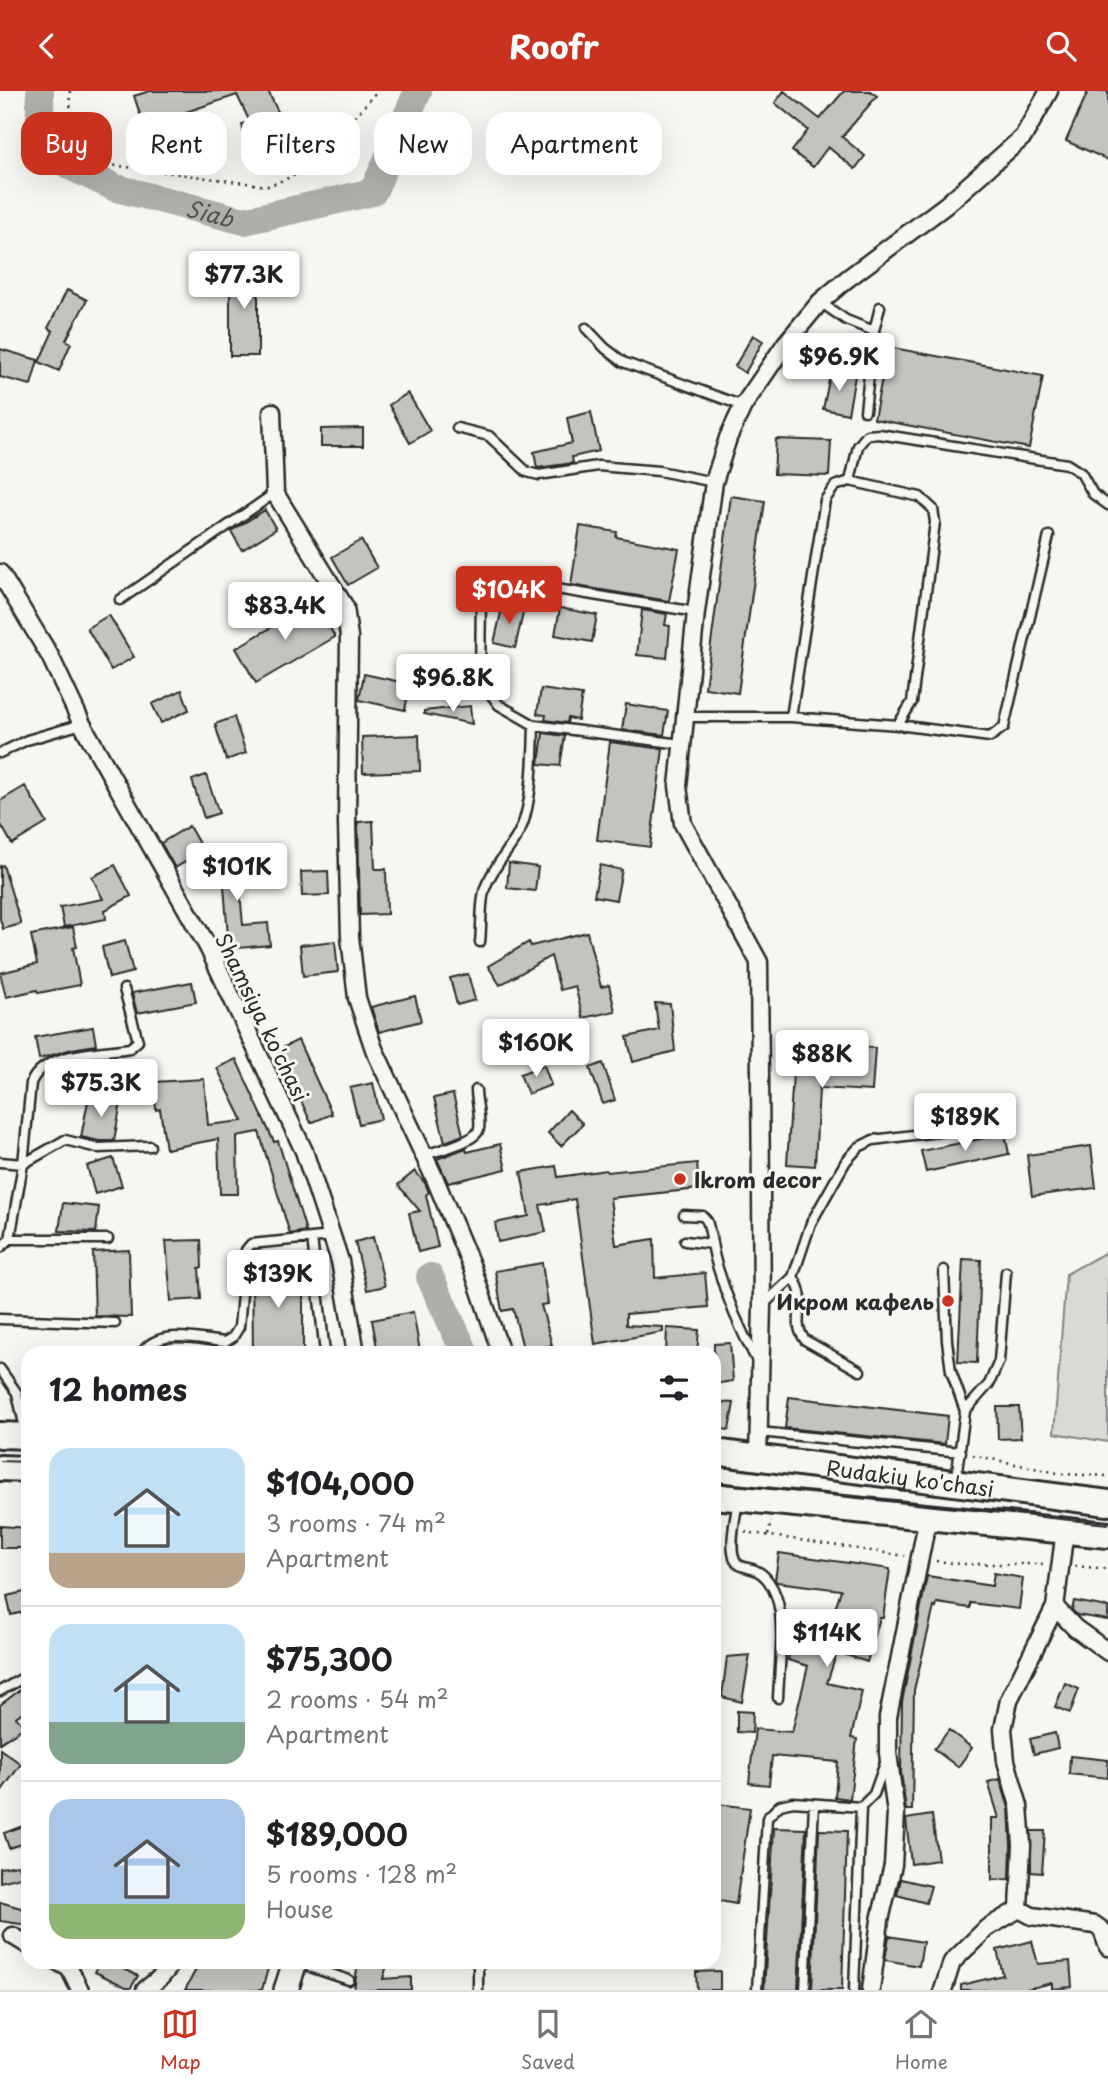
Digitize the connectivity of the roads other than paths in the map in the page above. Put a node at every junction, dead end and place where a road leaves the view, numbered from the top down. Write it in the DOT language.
graph roads {
  1 [pos="1049,91"];
  2 [pos="820,302"];
  3 [pos="880,307"];
  4 [pos="586,328"];
  5 [pos="874,331"];
  6 [pos="743,406"];
  7 [pos="865,411"];
  8 [pos="272,412"];
  9 [pos="457,428"];
  10 [pos="850,481"];
  11 [pos="714,482"];
  12 [pos="275,493"];
  13 [pos="1108,505"];
  14 [pos="1049,536"];
  15 [pos="0,573"];
  16 [pos="120,600"];
  17 [pos="696,612"];
  18 [pos="684,716"];
  19 [pos="791,717"];
  20 [pos="82,724"];
  21 [pos="534,725"];
  22 [pos="898,725"];
  23 [pos="681,744"];
  24 [pos="0,753"];
  25 [pos="480,942"];
  26 [pos="124,989"];
  27 [pos="476,1090"];
  28 [pos="993,1125"];
  29 [pos="150,1146"];
  30 [pos="424,1155"];
  31 [pos="0,1162"];
  32 [pos="23,1164"];
  33 [pos="684,1215"];
  34 [pos="332,1236"];
  35 [pos="312,1238"];
  36 [pos="108,1239"];
  37 [pos="10,1240"];
  38 [pos="685,1241"];
  39 [pos="712,1244"];
  40 [pos="0,1248"];
  41 [pos="944,1271"];
  42 [pos="1006,1272"];
  43 [pos="793,1277"];
  44 [pos="762,1306"];
  45 [pos="0,1319"];
  46 [pos="115,1323"];
  47 [pos="147,1346"];
  48 [pos="324,1346"];
  49 [pos="355,1346"];
  50 [pos="499,1346"];
  51 [pos="761,1366"];
  52 [pos="0,1369"];
  53 [pos="860,1371"];
  54 [pos="21,1410"];
  55 [pos="965,1411"];
  56 [pos="0,1435"];
  57 [pos="21,1436"];
  58 [pos="759,1444"];
  59 [pos="721,1451"];
  60 [pos="961,1452"];
  61 [pos="0,1468"];
  62 [pos="21,1469"];
  63 [pos="956,1482"];
  64 [pos="721,1496"];
  65 [pos="739,1497"];
  66 [pos="1108,1503"];
  67 [pos="928,1517"];
  68 [pos="1065,1530"];
  69 [pos="1108,1535"];
  70 [pos="1055,1607"];
  71 [pos="1108,1652"];
  72 [pos="21,1679"];
  73 [pos="0,1691"];
  74 [pos="778,1698"];
  75 [pos="888,1753"];
  76 [pos="814,1804"];
  77 [pos="861,1807"];
  78 [pos="1019,1909"];
  79 [pos="13,1937"];
  80 [pos="21,1941"];
  81 [pos="1108,1947"];
  82 [pos="70,1969"];
  83 [pos="167,1969"];
  84 [pos="293,1969"];
  85 [pos="316,1969"];
  86 [pos="478,1969"];
  87 [pos="349,1980"];
  88 [pos="80,1990"];
  89 [pos="145,1990"];
  90 [pos="286,1990"];
  91 [pos="478,1990"];
  92 [pos="757,1990"];
  93 [pos="805,1990"];
  94 [pos="854,1990"];
  95 [pos="871,1990"];
  96 [pos="943,1990"];
  1 -- 2 [label="street"];
  2 -- 5 [label="lane"];
  2 -- 6 [label="street"];
  3 -- 5 [label="lane"];
  4 -- 6 [label="lane"];
  5 -- 7 [label="lane"];
  6 -- 11 [label="street"];
  8 -- 12 [label="street"];
  9 -- 11 [label="lane"];
  10 -- 13 [label="lane"];
  10 -- 19 [label="lane"];
  10 -- 22 [label="lane"];
  11 -- 17 [label="street"];
  12 -- 16 [label="lane"];
  12 -- 30 [label="street"];
  14 -- 22 [label="lane"];
  15 -- 20 [label="street, Shamsiya ko'chasi"];
  17 -- 18 [label="street"];
  17 -- 21 [label="lane"];
  18 -- 19 [label="lane"];
  18 -- 23 [label="street"];
  19 -- 22 [label="lane"];
  20 -- 24 [label="lane"];
  20 -- 34 [label="street, Shamsiya ko'chasi"];
  21 -- 23 [label="lane"];
  21 -- 25 [label="lane"];
  23 -- 44 [label="street"];
  26 -- 32 [label="lane"];
  27 -- 30 [label="lane"];
  28 -- 43 [label="lane"];
  29 -- 32 [label="lane"];
  30 -- 50 [label="street"];
  31 -- 32 [label="lane"];
  32 -- 37 [label="lane"];
  33 -- 39 [label="lane"];
  34 -- 35 [label="lane"];
  34 -- 49 [label="street, Shamsiya ko'chasi"];
  35 -- 47 [label="lane"];
  35 -- 48 [label="lane"];
  36 -- 37 [label="lane"];
  37 -- 40 [label="lane"];
  38 -- 39 [label="lane"];
  39 -- 51 [label="lane"];
  41 -- 55 [label="lane"];
  42 -- 55 [label="lane"];
  43 -- 44 [label="lane"];
  43 -- 53 [label="lane"];
  44 -- 51 [label="street"];
  45 -- 46 [label="lane"];
  51 -- 58 [label="street"];
  52 -- 54 [label="lane"];
  55 -- 60 [label="lane"];
  56 -- 57 [label="main road"];
  58 -- 59 [label="main road, Rudakiy ko'chasi"];
  58 -- 60 [label="lane"];
  58 -- 63 [label="main road, Rudakiy ko'chasi"];
  60 -- 63 [label="lane"];
  61 -- 62 [label="main road"];
  63 -- 66 [label="main road, Rudakiy ko'chasi"];
  64 -- 65 [label="main road, Rudakiy ko'chasi"];
  65 -- 67 [label="main road, Rudakiy ko'chasi"];
  65 -- 74 [label="lane"];
  67 -- 68 [label="main road, Rudakiy ko'chasi"];
  67 -- 75 [label="street"];
  68 -- 69 [label="main road, Rudakiy ko'chasi"];
  68 -- 70 [label="street"];
  70 -- 71 [label="street"];
  70 -- 78 [label="street"];
  72 -- 73 [label="lane"];
  75 -- 77 [label="lane"];
  75 -- 95 [label="street"];
  76 -- 77 [label="lane"];
  76 -- 92 [label="lane"];
  76 -- 93 [label="lane"];
  77 -- 94 [label="lane"];
  78 -- 81 [label="street"];
  78 -- 96 [label="street"];
  79 -- 80 [label="street"];
  82 -- 88 [label="street"];
  83 -- 89 [label="street"];
  84 -- 90 [label="main road"];
  85 -- 87 [label="lane"];
  86 -- 91 [label="lane"];
}
